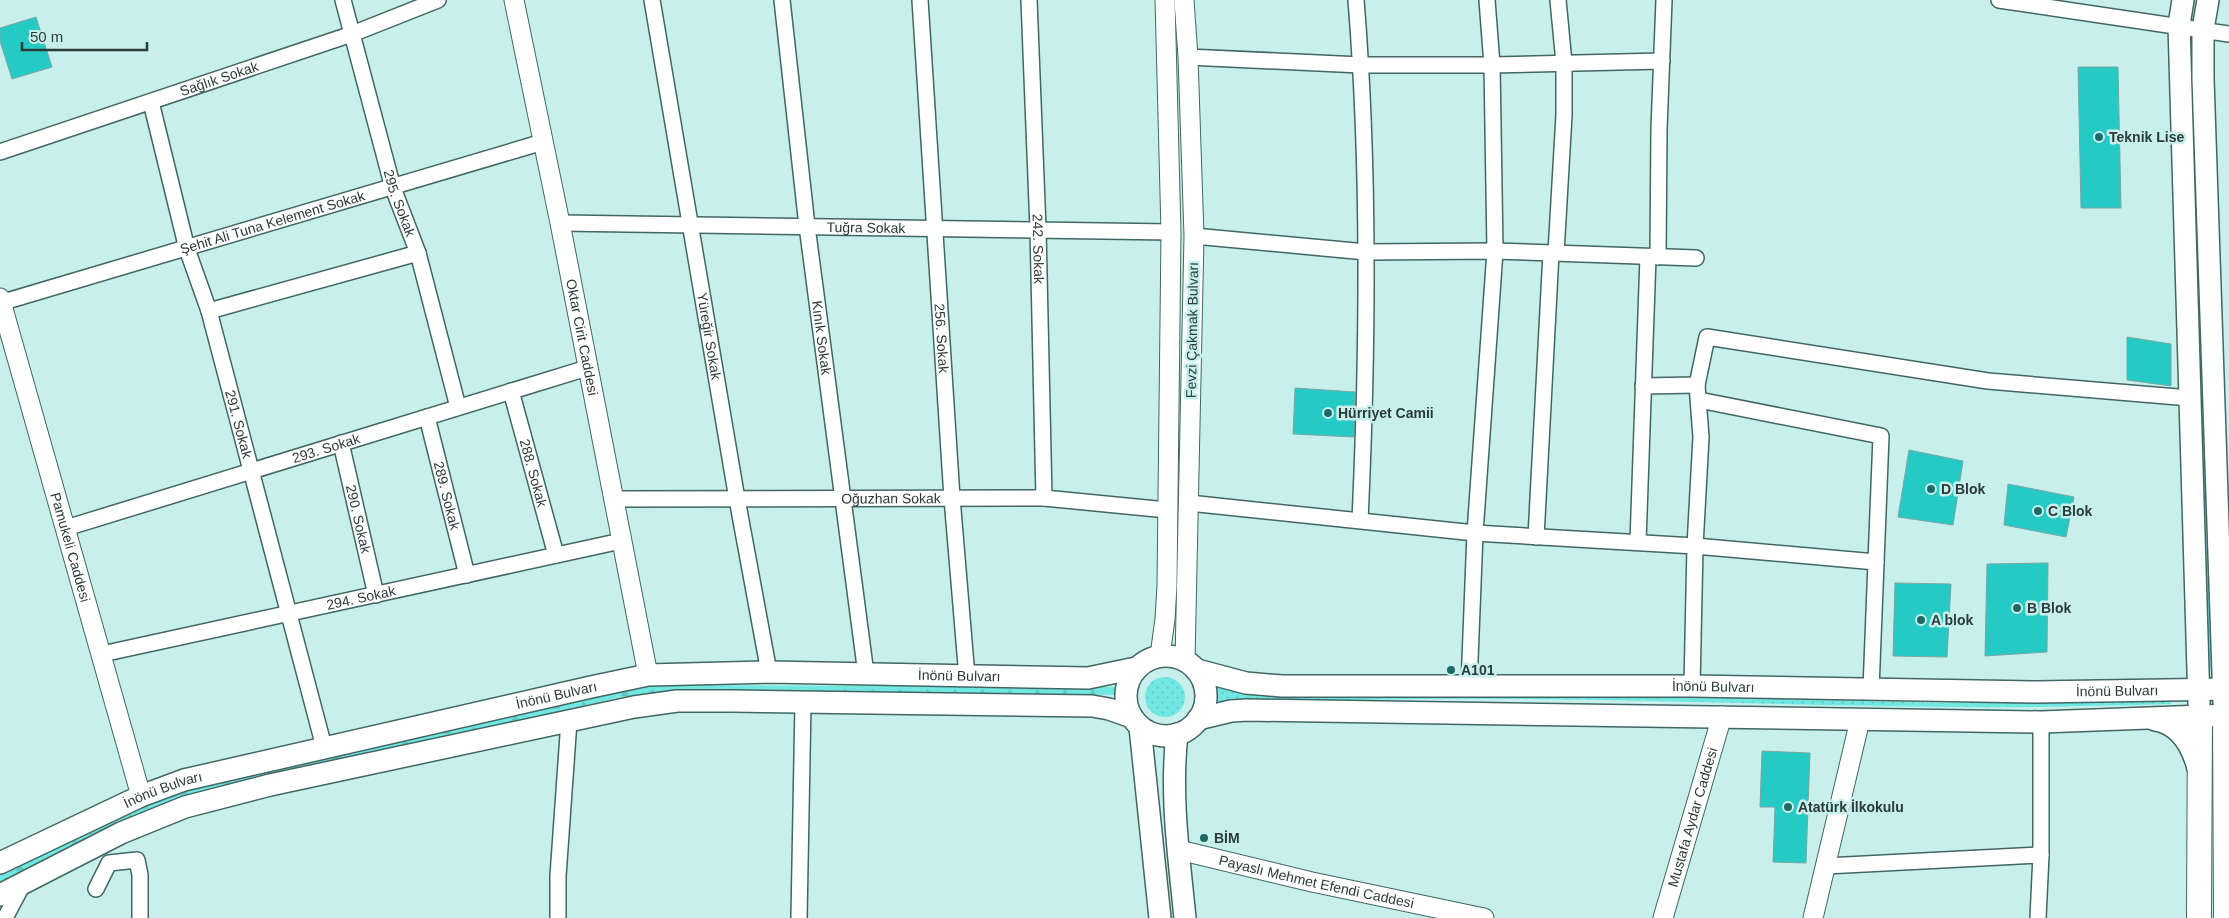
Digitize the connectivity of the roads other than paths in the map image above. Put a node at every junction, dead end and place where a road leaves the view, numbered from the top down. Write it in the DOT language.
graph roads {
  1 [pos="343,0"];
  2 [pos="438,0"];
  3 [pos="514,0"];
  4 [pos="652,0"];
  5 [pos="782,0"];
  6 [pos="920,0"];
  7 [pos="1029,0"];
  8 [pos="1165,0"];
  9 [pos="1184,0"];
  10 [pos="1356,0"];
  11 [pos="1487,0"];
  12 [pos="1558,0"];
  13 [pos="1664,0"];
  14 [pos="1999,0"];
  15 [pos="2183,0"];
  16 [pos="2208,0"];
  17 [pos="2179,26"];
  18 [pos="2203,29"];
  19 [pos="352,34"];
  20 [pos="2229,34"];
  21 [pos="1188,58"];
  22 [pos="1662,61"];
  23 [pos="1564,63"];
  24 [pos="1361,65"];
  25 [pos="1492,65"];
  26 [pos="151,102"];
  27 [pos="544,142"];
  28 [pos="0,152"];
  29 [pos="393,188"];
  30 [pos="560,223"];
  31 [pos="691,224"];
  32 [pos="807,226"];
  33 [pos="934,228"];
  34 [pos="1038,228"];
  35 [pos="1171,232"];
  36 [pos="1194,236"];
  37 [pos="187,249"];
  38 [pos="1495,251"];
  39 [pos="418,252"];
  40 [pos="1366,252"];
  41 [pos="1554,253"];
  42 [pos="1653,257"];
  43 [pos="1696,258"];
  44 [pos="0,301"];
  45 [pos="209,311"];
  46 [pos="587,368"];
  47 [pos="1643,386"];
  48 [pos="511,391"];
  49 [pos="1698,393"];
  50 [pos="2190,398"];
  51 [pos="458,407"];
  52 [pos="427,417"];
  53 [pos="341,443"];
  54 [pos="251,471"];
  55 [pos="842,498"];
  56 [pos="952,498"];
  57 [pos="1044,498"];
  58 [pos="613,499"];
  59 [pos="737,499"];
  60 [pos="1189,503"];
  61 [pos="1167,510"];
  62 [pos="1360,520"];
  63 [pos="66,528"];
  64 [pos="1475,533"];
  65 [pos="1536,537"];
  66 [pos="621,541"];
  67 [pos="1638,542"];
  68 [pos="1695,546"];
  69 [pos="556,555"];
  70 [pos="1876,562"];
  71 [pos="467,575"];
  72 [pos="376,595"];
  73 [pos="289,614"];
  74 [pos="102,654"];
  75 [pos="1160,656"];
  76 [pos="1191,665"];
  77 [pos="1136,668"];
  78 [pos="769,672"];
  79 [pos="866,674"];
  80 [pos="648,676"];
  81 [pos="967,677"];
  82 [pos="1469,685"];
  83 [pos="1692,686"];
  84 [pos="1871,689"];
  85 [pos="2226,689"];
  86 [pos="2199,691"];
  87 [pos="802,703"];
  88 [pos="1722,716"];
  89 [pos="2227,716"];
  90 [pos="2200,717"];
  91 [pos="2145,718"];
  92 [pos="1198,719"];
  93 [pos="570,720"];
  94 [pos="1860,720"];
  95 [pos="1136,722"];
  96 [pos="2041,722"];
  97 [pos="1177,734"];
  98 [pos="324,747"];
  99 [pos="2200,775"];
  100 [pos="141,796"];
  101 [pos="1178,850"];
  102 [pos="2041,855"];
  103 [pos="0,863"];
  104 [pos="1826,866"];
  105 [pos="24,882"];
  106 [pos="96,889"];
  107 [pos="0,895"];
  108 [pos="6,918"];
  109 [pos="140,918"];
  110 [pos="558,918"];
  111 [pos="799,918"];
  112 [pos="1160,918"];
  113 [pos="1185,918"];
  114 [pos="1484,918"];
  115 [pos="1663,918"];
  116 [pos="1813,918"];
  117 [pos="2038,918"];
  118 [pos="2199,918"];
  119 [pos="2226,918"];
  1 -- 19 [label="street, 295. Sokak"];
  2 -- 19 [label="street, Sağlık Sokak"];
  3 -- 27 [label="street, Oktar Cirit Caddesi"];
  4 -- 31 [label="street, Yüreğir Sokak"];
  5 -- 32 [label="street, Kınık Sokak"];
  6 -- 33 [label="street, 256. Sokak"];
  7 -- 34 [label="street, 242. Sokak"];
  8 -- 35 [label="street, Fevzi Çakmak Bulvarı"];
  9 -- 21 [label="street, Fevzi Çakmak Bulvarı"];
  10 -- 24 [label="street"];
  11 -- 25 [label="street"];
  12 -- 23 [label="street"];
  13 -- 22 [label="street"];
  14 -- 17 [label="street"];
  15 -- 17 [label="main road"];
  16 -- 18 [label="main road"];
  17 -- 18 [label="street"];
  17 -- 50 [label="main road"];
  18 -- 20 [label="street"];
  18 -- 85 [label="main road"];
  19 -- 26 [label="street, Sağlık Sokak"];
  19 -- 29 [label="street, 295. Sokak"];
  21 -- 24 [label="street"];
  21 -- 36 [label="street, Fevzi Çakmak Bulvarı"];
  22 -- 23 [label="street"];
  22 -- 42 [label="street"];
  23 -- 25 [label="street"];
  23 -- 41 [label="street"];
  24 -- 25 [label="street"];
  24 -- 40 [label="street"];
  25 -- 38 [label="street"];
  26 -- 28 [label="street, Sağlık Sokak"];
  26 -- 37 [label="street, 291. Sokak"];
  27 -- 29 [label="street, Şehit Ali Tuna Kelement Sokak"];
  27 -- 30 [label="street, Oktar Cirit Caddesi"];
  29 -- 37 [label="street, Şehit Ali Tuna Kelement Sokak"];
  29 -- 39 [label="street, 295. Sokak"];
  30 -- 31 [label="street, Tuğra Sokak"];
  30 -- 46 [label="street, Oktar Cirit Caddesi"];
  31 -- 32 [label="street, Tuğra Sokak"];
  31 -- 59 [label="street, Yüreğir Sokak"];
  32 -- 33 [label="street, Tuğra Sokak"];
  32 -- 55 [label="street, Kınık Sokak"];
  33 -- 34 [label="street, Tuğra Sokak"];
  33 -- 56 [label="street, 256. Sokak"];
  34 -- 35 [label="street, Tuğra Sokak"];
  34 -- 57 [label="street, 242. Sokak"];
  35 -- 61 [label="street, Fevzi Çakmak Bulvarı"];
  36 -- 40 [label="street"];
  36 -- 60 [label="street, Fevzi Çakmak Bulvarı"];
  37 -- 44 [label="street, Şehit Ali Tuna Kelement Sokak"];
  37 -- 45 [label="street, 291. Sokak"];
  38 -- 40 [label="street"];
  38 -- 41 [label="street"];
  38 -- 64 [label="street"];
  39 -- 45 [label="street"];
  39 -- 51 [label="street, 295. Sokak"];
  40 -- 62 [label="street"];
  41 -- 42 [label="street"];
  41 -- 65 [label="street"];
  42 -- 43 [label="street"];
  42 -- 47 [label="street"];
  44 -- 63 [label="street, Pamukeli Caddesi"];
  45 -- 54 [label="street, 291. Sokak"];
  46 -- 48 [label="street, 293. Sokak"];
  46 -- 58 [label="street, Oktar Cirit Caddesi"];
  47 -- 49 [label="street"];
  47 -- 67 [label="street"];
  48 -- 51 [label="street, 293. Sokak"];
  48 -- 69 [label="street, 288. Sokak"];
  49 -- 50 [label="street"];
  49 -- 68 [label="street"];
  49 -- 70 [label="street"];
  50 -- 86 [label="main road"];
  51 -- 52 [label="street, 293. Sokak"];
  52 -- 53 [label="street, 293. Sokak"];
  52 -- 71 [label="street, 289. Sokak"];
  53 -- 54 [label="street, 293. Sokak"];
  53 -- 72 [label="street, 290. Sokak"];
  54 -- 63 [label="street, 293. Sokak"];
  54 -- 73 [label="street, 291. Sokak"];
  55 -- 56 [label="street, Oğuzhan Sokak"];
  55 -- 59 [label="street, Oğuzhan Sokak"];
  55 -- 79 [label="street, Kınık Sokak"];
  56 -- 57 [label="street, Oğuzhan Sokak"];
  56 -- 81 [label="street, 256. Sokak"];
  57 -- 61 [label="street, Oğuzhan Sokak"];
  58 -- 59 [label="street, Oğuzhan Sokak"];
  58 -- 66 [label="street, Oktar Cirit Caddesi"];
  59 -- 78 [label="street, Yüreğir Sokak"];
  60 -- 62 [label="street"];
  60 -- 76 [label="street, Fevzi Çakmak Bulvarı"];
  61 -- 75 [label="street, Fevzi Çakmak Bulvarı"];
  62 -- 64 [label="street"];
  63 -- 74 [label="street, Pamukeli Caddesi"];
  64 -- 65 [label="street"];
  64 -- 82 [label="street"];
  65 -- 67 [label="street"];
  66 -- 69 [label="street, 294. Sokak"];
  66 -- 80 [label="street, Oktar Cirit Caddesi"];
  67 -- 68 [label="street"];
  68 -- 70 [label="street"];
  68 -- 83 [label="street"];
  69 -- 71 [label="street, 294. Sokak"];
  70 -- 84 [label="street"];
  71 -- 72 [label="street, 294. Sokak"];
  72 -- 73 [label="street, 294. Sokak"];
  73 -- 74 [label="street, 294. Sokak"];
  73 -- 98 [label="street, 291. Sokak"];
  74 -- 100 [label="street, Pamukeli Caddesi"];
  75 -- 76 [label="main road"];
  75 -- 77 [label="main road"];
  76 -- 82 [label="main road, İnönü Bulvarı"];
  76 -- 92 [label="main road"];
  77 -- 81 [label="main road, İnönü Bulvarı"];
  77 -- 95 [label="main road"];
  78 -- 79 [label="main road, İnönü Bulvarı"];
  78 -- 80 [label="main road, İnönü Bulvarı"];
  79 -- 81 [label="main road, İnönü Bulvarı"];
  80 -- 98 [label="main road, İnönü Bulvarı"];
  82 -- 83 [label="main road, İnönü Bulvarı"];
  83 -- 84 [label="main road, İnönü Bulvarı"];
  84 -- 86 [label="main road, İnönü Bulvarı"];
  85 -- 86 [label="main road, İnönü Bulvarı"];
  85 -- 89 [label="main road"];
  86 -- 90 [label="main road"];
  87 -- 93 [label="main road, İnönü Bulvarı"];
  87 -- 95 [label="main road, İnönü Bulvarı"];
  87 -- 111 [label="street"];
  88 -- 92 [label="main road"];
  88 -- 94 [label="main road"];
  88 -- 115 [label="street, Mustafa Aydar Caddesi"];
  89 -- 90 [label="main road"];
  89 -- 119 [label="main road"];
  90 -- 91 [label="main road"];
  90 -- 99 [label="main road"];
  91 -- 96 [label="main road"];
  91 -- 99 [label="main road"];
  92 -- 97 [label="main road"];
  93 -- 105 [label="main road, İnönü Bulvarı"];
  93 -- 110 [label="street"];
  94 -- 96 [label="main road"];
  94 -- 104 [label="street"];
  95 -- 97 [label="main road"];
  95 -- 112 [label="main road"];
  96 -- 102 [label="street"];
  97 -- 101 [label="main road"];
  98 -- 100 [label="main road, İnönü Bulvarı"];
  99 -- 118 [label="main road"];
  100 -- 103 [label="main road, İnönü Bulvarı"];
  101 -- 113 [label="main road"];
  101 -- 114 [label="street, Payaslı Mehmet Efendi Caddesi"];
  102 -- 104 [label="street"];
  102 -- 117 [label="street"];
  104 -- 116 [label="street"];
  105 -- 107 [label="main road, İnönü Bulvarı"];
  105 -- 108 [label="street"];
  106 -- 109 [label="street"];
}
